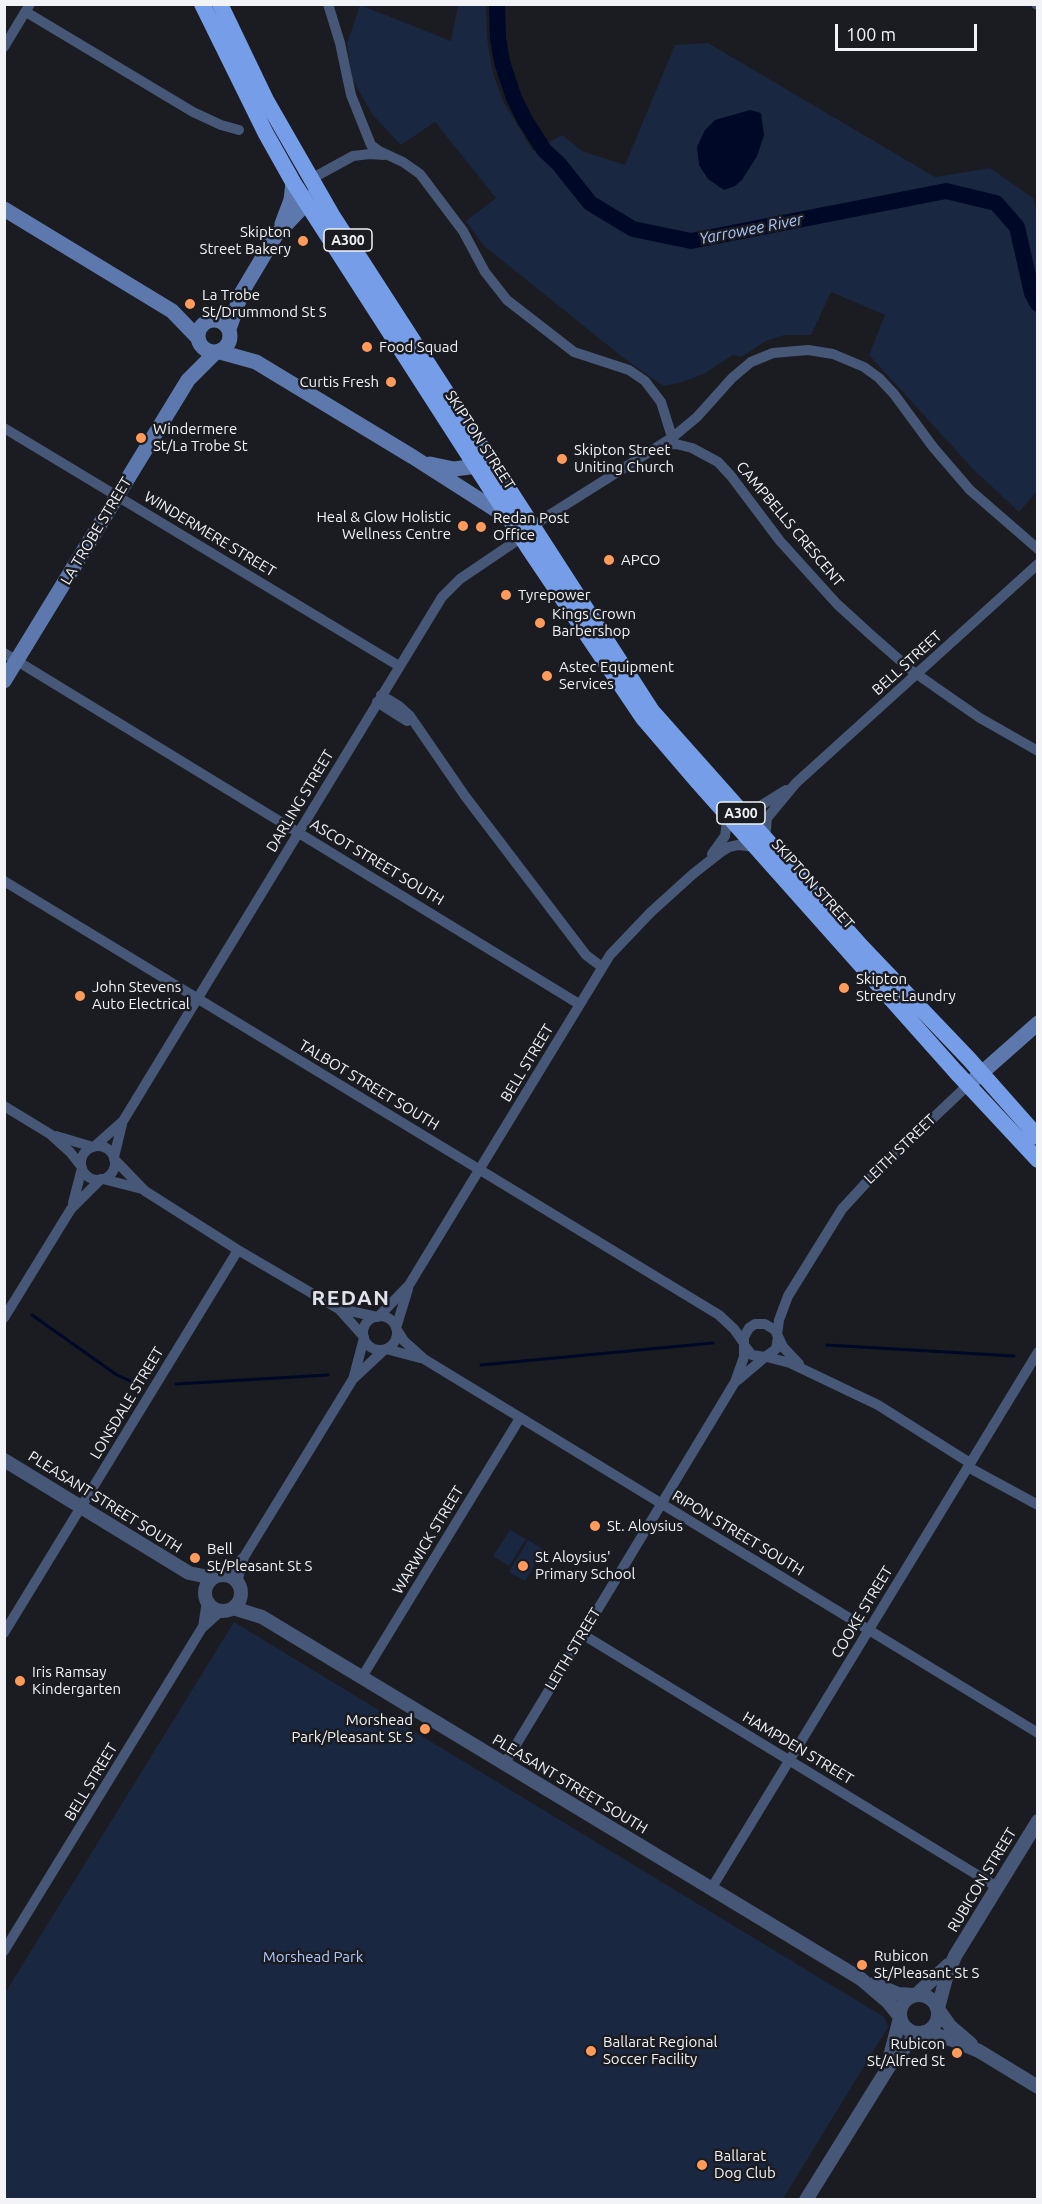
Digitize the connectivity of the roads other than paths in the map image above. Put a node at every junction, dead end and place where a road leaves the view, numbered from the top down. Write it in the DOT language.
graph roads {
  1 [pos="202,4"];
  2 [pos="220,4"];
  3 [pos="328,4"];
  4 [pos="27,7"];
  5 [pos="4,47"];
  6 [pos="364,129"];
  7 [pos="239,130"];
  8 [pos="351,157"];
  9 [pos="390,157"];
  10 [pos="293,182"];
  11 [pos="312,191"];
  12 [pos="4,209"];
  13 [pos="276,235"];
  14 [pos="242,292"];
  15 [pos="172,311"];
  16 [pos="211,320"];
  17 [pos="230,331"];
  18 [pos="198,340"];
  19 [pos="217,352"];
  20 [pos="256,362"];
  21 [pos="188,381"];
  22 [pos="4,428"];
  23 [pos="672,437"];
  24 [pos="656,448"];
  25 [pos="413,457"];
  26 [pos="475,465"];
  27 [pos="494,465"];
  28 [pos="117,496"];
  29 [pos="510,519"];
  30 [pos="528,532"];
  31 [pos="1038,549"];
  32 [pos="1038,564"];
  33 [pos="11,657"];
  34 [pos="399,666"];
  35 [pos="917,674"];
  36 [pos="4,681"];
  37 [pos="379,699"];
  38 [pos="1038,751"];
  39 [pos="796,783"];
  40 [pos="732,811"];
  41 [pos="299,832"];
  42 [pos="760,843"];
  43 [pos="693,874"];
  44 [pos="4,881"];
  45 [pos="602,967"];
  46 [pos="198,999"];
  47 [pos="579,1004"];
  48 [pos="1038,1023"];
  49 [pos="982,1074"];
  50 [pos="968,1085"];
  51 [pos="4,1106"];
  52 [pos="123,1121"];
  53 [pos="50,1134"];
  54 [pos="1038,1137"];
  55 [pos="94,1147"];
  56 [pos="114,1158"];
  57 [pos="1038,1160"];
  58 [pos="82,1167"];
  59 [pos="480,1169"];
  60 [pos="102,1179"];
  61 [pos="145,1191"];
  62 [pos="70,1209"];
  63 [pos="238,1250"];
  64 [pos="409,1285"];
  65 [pos="788,1296"];
  66 [pos="337,1308"];
  67 [pos="719,1315"];
  68 [pos="377,1317"];
  69 [pos="4,1318"];
  70 [pos="757,1324"];
  71 [pos="396,1329"];
  72 [pos="778,1336"];
  73 [pos="364,1338"];
  74 [pos="744,1344"];
  75 [pos="385,1349"];
  76 [pos="1038,1352"];
  77 [pos="766,1357"];
  78 [pos="424,1359"];
  79 [pos="806,1370"];
  80 [pos="353,1379"];
  81 [pos="735,1382"];
  82 [pos="520,1418"];
  83 [pos="4,1460"];
  84 [pos="969,1465"];
  85 [pos="662,1504"];
  86 [pos="1038,1505"];
  87 [pos="82,1507"];
  88 [pos="244,1557"];
  89 [pos="189,1573"];
  90 [pos="218,1577"];
  91 [pos="239,1588"];
  92 [pos="206,1597"];
  93 [pos="227,1609"];
  94 [pos="262,1617"];
  95 [pos="202,1628"];
  96 [pos="869,1629"];
  97 [pos="4,1633"];
  98 [pos="582,1634"];
  99 [pos="362,1677"];
  100 [pos="1038,1733"];
  101 [pos="790,1760"];
  102 [pos="505,1763"];
  103 [pos="1038,1821"];
  104 [pos="997,1887"];
  105 [pos="711,1888"];
  106 [pos="4,1951"];
  107 [pos="955,1956"];
  108 [pos="861,1979"];
  109 [pos="916,1994"];
  110 [pos="938,2008"];
  111 [pos="900,2018"];
  112 [pos="925,2032"];
  113 [pos="979,2051"];
  114 [pos="884,2073"];
  115 [pos="1038,2087"];
  116 [pos="807,2199"];
  1 -- 10 [label="highway, SKIPTON STREET / A300"];
  2 -- 11 [label="highway, SKIPTON STREET / A300"];
  3 -- 6 [label="street"];
  4 -- 5 [label="street"];
  4 -- 7 [label="street"];
  6 -- 8 [label="street"];
  6 -- 9 [label="street"];
  8 -- 9 [label="street"];
  8 -- 11 [label="street"];
  9 -- 23 [label="street"];
  10 -- 11 [label="highway, SKIPTON STREET / A300"];
  10 -- 13 [label="main road"];
  11 -- 13 [label="main road"];
  11 -- 26 [label="highway, SKIPTON STREET / A300"];
  11 -- 27 [label="highway, SKIPTON STREET / A300"];
  12 -- 15 [label="main road"];
  13 -- 14 [label="main road"];
  14 -- 16 [label="main road"];
  14 -- 17 [label="main road"];
  15 -- 16 [label="main road"];
  15 -- 18 [label="main road"];
  16 -- 17 [label="main road"];
  16 -- 18 [label="main road"];
  17 -- 19 [label="main road"];
  17 -- 20 [label="main road"];
  18 -- 19 [label="main road"];
  18 -- 21 [label="main road, LA TROBE STREET"];
  19 -- 20 [label="main road"];
  19 -- 21 [label="main road, LA TROBE STREET"];
  20 -- 25 [label="main road"];
  21 -- 28 [label="main road, LA TROBE STREET"];
  22 -- 28 [label="street, WINDERMERE STREET"];
  23 -- 24 [label="street, DARLING STREET"];
  23 -- 31 [label="street, DARLING STREET"];
  24 -- 30 [label="street, DARLING STREET"];
  24 -- 35 [label="street, CAMPBELLS CRESCENT"];
  25 -- 26 [label="main road"];
  25 -- 29 [label="main road"];
  26 -- 27 [label="main road"];
  26 -- 29 [label="highway, SKIPTON STREET / A300"];
  27 -- 30 [label="highway, SKIPTON STREET / A300"];
  28 -- 33 [label="main road, LA TROBE STREET"];
  28 -- 34 [label="street, WINDERMERE STREET"];
  29 -- 30 [label="highway, SKIPTON STREET / A300"];
  30 -- 34 [label="street, DARLING STREET"];
  30 -- 40 [label="highway, SKIPTON STREET / A300"];
  32 -- 35 [label="street, BELL STREET"];
  33 -- 36 [label="main road, LA TROBE STREET"];
  33 -- 41 [label="street, ASCOT STREET SOUTH"];
  34 -- 37 [label="street, DARLING STREET"];
  35 -- 38 [label="street, CAMPBELLS CRESCENT"];
  35 -- 39 [label="street, BELL STREET"];
  37 -- 41 [label="street, DARLING STREET"];
  37 -- 45 [label="street"];
  39 -- 40 [label="street, BELL STREET"];
  39 -- 42 [label="street, BELL STREET"];
  40 -- 42 [label="highway, SKIPTON STREET / A300"];
  40 -- 43 [label="street, BELL STREET"];
  41 -- 46 [label="street, DARLING STREET"];
  41 -- 47 [label="street, ASCOT STREET SOUTH"];
  42 -- 43 [label="street, BELL STREET"];
  42 -- 49 [label="highway, SKIPTON STREET / A300"];
  42 -- 50 [label="highway, SKIPTON STREET / A300"];
  43 -- 45 [label="street, BELL STREET"];
  44 -- 46 [label="street, TALBOT STREET SOUTH"];
  45 -- 47 [label="street, BELL STREET"];
  46 -- 52 [label="street, DARLING STREET"];
  46 -- 59 [label="street, TALBOT STREET SOUTH"];
  47 -- 59 [label="street, BELL STREET"];
  48 -- 49 [label="main road, LEITH STREET"];
  49 -- 50 [label="main road, LEITH STREET"];
  49 -- 54 [label="highway, SKIPTON STREET / A300"];
  50 -- 57 [label="highway, SKIPTON STREET / A300"];
  50 -- 65 [label="street, LEITH STREET"];
  51 -- 53 [label="street"];
  52 -- 55 [label="street, DARLING STREET"];
  52 -- 56 [label="street, DARLING STREET"];
  53 -- 55 [label="street"];
  53 -- 58 [label="street"];
  55 -- 56 [label="street"];
  55 -- 58 [label="street"];
  56 -- 60 [label="street"];
  56 -- 61 [label="street"];
  58 -- 60 [label="street"];
  58 -- 62 [label="street"];
  59 -- 64 [label="street, BELL STREET"];
  59 -- 67 [label="street, TALBOT STREET SOUTH"];
  60 -- 61 [label="street"];
  60 -- 62 [label="street"];
  61 -- 63 [label="street"];
  62 -- 69 [label="street"];
  63 -- 66 [label="street"];
  63 -- 87 [label="street, LONSDALE STREET"];
  64 -- 68 [label="street, BELL STREET"];
  64 -- 71 [label="street, BELL STREET"];
  65 -- 70 [label="street, LEITH STREET"];
  65 -- 72 [label="street, LEITH STREET"];
  66 -- 68 [label="street"];
  66 -- 73 [label="street"];
  67 -- 70 [label="street, TALBOT STREET SOUTH"];
  67 -- 74 [label="street, TALBOT STREET SOUTH"];
  68 -- 71 [label="street"];
  68 -- 73 [label="street"];
  70 -- 72 [label="street"];
  70 -- 74 [label="street"];
  71 -- 75 [label="street"];
  71 -- 78 [label="street, RIPON STREET SOUTH"];
  72 -- 77 [label="street"];
  72 -- 79 [label="street"];
  73 -- 75 [label="street"];
  73 -- 80 [label="street"];
  74 -- 77 [label="street"];
  74 -- 81 [label="street, LEITH STREET"];
  75 -- 78 [label="street, RIPON STREET SOUTH"];
  75 -- 80 [label="street"];
  76 -- 84 [label="street, COOKE STREET"];
  77 -- 79 [label="street"];
  77 -- 81 [label="street, LEITH STREET"];
  78 -- 82 [label="street, RIPON STREET SOUTH"];
  79 -- 84 [label="street"];
  80 -- 88 [label="street"];
  81 -- 85 [label="street, LEITH STREET"];
  82 -- 85 [label="street, RIPON STREET SOUTH"];
  82 -- 99 [label="street, WARWICK STREET"];
  83 -- 87 [label="street, PLEASANT STREET SOUTH"];
  84 -- 86 [label="street"];
  84 -- 96 [label="street, COOKE STREET"];
  85 -- 96 [label="street, RIPON STREET SOUTH"];
  85 -- 98 [label="street, LEITH STREET"];
  87 -- 89 [label="street, PLEASANT STREET SOUTH"];
  87 -- 97 [label="street, LONSDALE STREET"];
  88 -- 90 [label="street"];
  88 -- 91 [label="street"];
  89 -- 90 [label="street, PLEASANT STREET SOUTH"];
  89 -- 92 [label="street, PLEASANT STREET SOUTH"];
  90 -- 91 [label="street"];
  90 -- 92 [label="street"];
  91 -- 93 [label="street"];
  91 -- 94 [label="street, PLEASANT STREET SOUTH"];
  92 -- 93 [label="street"];
  92 -- 95 [label="street, BELL STREET"];
  93 -- 94 [label="street, PLEASANT STREET SOUTH"];
  93 -- 95 [label="street, BELL STREET"];
  94 -- 99 [label="street, PLEASANT STREET SOUTH"];
  95 -- 106 [label="street, BELL STREET"];
  96 -- 100 [label="street, RIPON STREET SOUTH"];
  96 -- 101 [label="street, COOKE STREET"];
  98 -- 101 [label="street, HAMPDEN STREET"];
  98 -- 102 [label="street, LEITH STREET"];
  99 -- 102 [label="street, PLEASANT STREET SOUTH"];
  101 -- 104 [label="street, HAMPDEN STREET"];
  101 -- 105 [label="street, COOKE STREET"];
  102 -- 105 [label="street, PLEASANT STREET SOUTH"];
  103 -- 104 [label="street, RUBICON STREET"];
  104 -- 107 [label="street, RUBICON STREET"];
  105 -- 108 [label="street, PLEASANT STREET SOUTH"];
  107 -- 109 [label="street, RUBICON STREET"];
  107 -- 110 [label="street, RUBICON STREET"];
  108 -- 109 [label="street, PLEASANT STREET SOUTH"];
  108 -- 111 [label="street, PLEASANT STREET SOUTH"];
  109 -- 110 [label="street"];
  109 -- 111 [label="street"];
  110 -- 112 [label="street"];
  110 -- 113 [label="street"];
  111 -- 112 [label="street"];
  111 -- 114 [label="street"];
  112 -- 113 [label="street"];
  112 -- 114 [label="street"];
  113 -- 115 [label="street"];
  114 -- 116 [label="street"];
}
